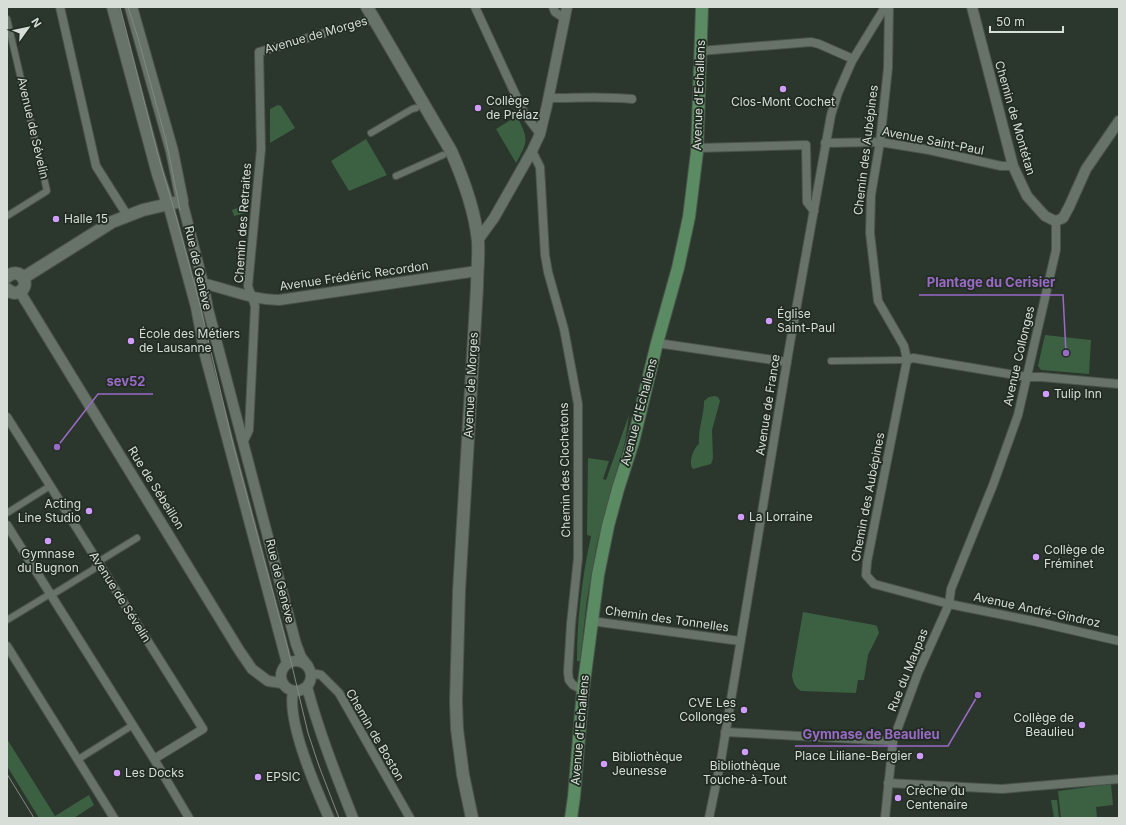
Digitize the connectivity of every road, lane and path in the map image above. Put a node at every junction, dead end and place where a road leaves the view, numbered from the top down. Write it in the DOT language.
graph roads {
  1 [pos="60,7"];
  2 [pos="113,7"];
  3 [pos="131,7"];
  4 [pos="367,7"];
  5 [pos="475,7"];
  6 [pos="553,7"];
  7 [pos="567,7"];
  8 [pos="702,7"];
  9 [pos="885,7"];
  10 [pos="889,7"];
  11 [pos="972,7"];
  12 [pos="564,18"];
  13 [pos="7,19"];
  14 [pos="374,19"];
  15 [pos="700,50"];
  16 [pos="259,52"];
  17 [pos="853,59"];
  18 [pos="549,98"];
  19 [pos="632,99"];
  20 [pos="416,108"];
  21 [pos="1119,121"];
  22 [pos="371,133"];
  23 [pos="540,134"];
  24 [pos="880,142"];
  25 [pos="825,143"];
  26 [pos="697,148"];
  27 [pos="532,151"];
  28 [pos="443,155"];
  29 [pos="1013,166"];
  30 [pos="396,176"];
  31 [pos="182,201"];
  32 [pos="168,204"];
  33 [pos="814,211"];
  34 [pos="127,215"];
  35 [pos="7,216"];
  36 [pos="1056,221"];
  37 [pos="478,240"];
  38 [pos="478,271"];
  39 [pos="7,277"];
  40 [pos="23,278"];
  41 [pos="188,280"];
  42 [pos="203,283"];
  43 [pos="7,289"];
  44 [pos="20,292"];
  45 [pos="252,297"];
  46 [pos="657,343"];
  47 [pos="907,360"];
  48 [pos="831,361"];
  49 [pos="787,362"];
  50 [pos="1027,377"];
  51 [pos="1119,384"];
  52 [pos="7,416"];
  53 [pos="243,443"];
  54 [pos="50,486"];
  55 [pos="7,512"];
  56 [pos="7,525"];
  57 [pos="137,538"];
  58 [pos="98,562"];
  59 [pos="50,594"];
  60 [pos="949,604"];
  61 [pos="7,620"];
  62 [pos="591,621"];
  63 [pos="740,641"];
  64 [pos="1119,641"];
  65 [pos="7,646"];
  66 [pos="288,663"];
  67 [pos="310,671"];
  68 [pos="282,683"];
  69 [pos="307,687"];
  70 [pos="583,690"];
  71 [pos="293,692"];
  72 [pos="133,725"];
  73 [pos="726,732"];
  74 [pos="893,741"];
  75 [pos="154,759"];
  76 [pos="78,760"];
  77 [pos="463,775"];
  78 [pos="1119,779"];
  79 [pos="888,783"];
  80 [pos="114,818"];
  81 [pos="189,818"];
  82 [pos="329,818"];
  83 [pos="353,818"];
  84 [pos="410,818"];
  85 [pos="464,818"];
  86 [pos="472,818"];
  87 [pos="479,818"];
  88 [pos="571,818"];
  89 [pos="709,818"];
  90 [pos="885,818"];
  1 -- 34 [label="street"];
  2 -- 32 [label="main road, Rue de Genève"];
  3 -- 31 [label="main road, Rue de Genève"];
  4 -- 14 [label="main road, Avenue de Morges"];
  5 -- 23 [label="street"];
  6 -- 12 [label="street"];
  7 -- 12 [label="street"];
  8 -- 15 [label="main road, Avenue d'Echallens"];
  9 -- 17 [label="street, Avenue de France"];
  10 -- 24 [label="street, Chemin des Aubépines"];
  11 -- 29 [label="street, Chemin de Montétan"];
  12 -- 18 [label="street"];
  13 -- 35 [label="street, Avenue de Sévelin"];
  14 -- 16 [label="street, Avenue de Morges"];
  14 -- 37 [label="main road, Avenue de Morges"];
  15 -- 17 [label="street"];
  15 -- 26 [label="main road, Avenue d'Echallens"];
  16 -- 45 [label="street, Chemin des Retraites"];
  17 -- 25 [label="street, Avenue de France"];
  18 -- 19 [label="street"];
  18 -- 23 [label="street"];
  20 -- 22 [label="street"];
  21 -- 36 [label="street"];
  23 -- 27 [label="street"];
  24 -- 25 [label="street, Avenue Saint-Paul"];
  24 -- 29 [label="street, Avenue Saint-Paul"];
  24 -- 47 [label="street, Chemin des Aubépines"];
  25 -- 33 [label="street, Avenue de France"];
  26 -- 33 [label="street"];
  26 -- 46 [label="main road, Avenue d'Echallens"];
  27 -- 37 [label="street"];
  27 -- 70 [label="street, Chemin des Clochetons"];
  28 -- 30 [label="street"];
  29 -- 36 [label="street, Chemin de Montétan"];
  31 -- 32 [label="main road"];
  31 -- 42 [label="street, Rue de Genève"];
  32 -- 34 [label="main road"];
  32 -- 41 [label="street, Rue de Genève"];
  33 -- 49 [label="street, Avenue de France"];
  34 -- 40 [label="main road"];
  36 -- 50 [label="street, Avenue Collonges"];
  37 -- 38 [label="main road, Avenue de Morges"];
  38 -- 45 [label="street, Avenue Frédéric Recordon"];
  38 -- 77 [label="main road, Avenue de Morges"];
  39 -- 40 [label="main road"];
  40 -- 44 [label="main road"];
  41 -- 42 [label="street, Avenue Frédéric Recordon"];
  41 -- 66 [label="street, Rue de Genève"];
  42 -- 45 [label="street, Avenue Frédéric Recordon"];
  42 -- 53 [label="street, Rue de Genève"];
  43 -- 44 [label="main road"];
  44 -- 68 [label="street, Rue de Sébeillon"];
  45 -- 53 [label="street, Chemin des Retraites"];
  46 -- 49 [label="street"];
  46 -- 62 [label="main road, Avenue d'Echallens"];
  47 -- 48 [label="street"];
  47 -- 50 [label="street"];
  47 -- 60 [label="street, Chemin des Aubépines"];
  49 -- 63 [label="street, Avenue de France"];
  50 -- 51 [label="street"];
  50 -- 60 [label="street, Avenue Collonges"];
  52 -- 54 [label="street, Avenue de Sévelin"];
  53 -- 67 [label="street, Rue de Genève"];
  54 -- 55 [label="street"];
  54 -- 58 [label="street, Avenue de Sévelin"];
  56 -- 59 [label="street"];
  57 -- 58 [label="street"];
  58 -- 59 [label="street"];
  58 -- 75 [label="street, Avenue de Sévelin"];
  59 -- 61 [label="street"];
  59 -- 72 [label="street"];
  60 -- 64 [label="street, Avenue André-Gindroz"];
  60 -- 74 [label="street, Rue du Maupas"];
  62 -- 63 [label="street, Chemin des Tonnelles"];
  62 -- 70 [label="main road, Avenue d'Echallens"];
  63 -- 73 [label="street, Avenue de France"];
  65 -- 76 [label="street"];
  66 -- 67 [label="street"];
  66 -- 68 [label="street"];
  67 -- 69 [label="street"];
  67 -- 84 [label="street, Chemin de Boston"];
  68 -- 71 [label="street"];
  69 -- 71 [label="street"];
  69 -- 83 [label="street"];
  70 -- 88 [label="main road, Avenue d'Echallens"];
  71 -- 82 [label="street"];
  72 -- 75 [label="street"];
  72 -- 76 [label="street"];
  73 -- 74 [label="street"];
  73 -- 89 [label="street, Avenue de France"];
  74 -- 79 [label="street, Rue du Maupas"];
  75 -- 81 [label="street"];
  76 -- 80 [label="street"];
  77 -- 85 [label="main road, Avenue de Morges"];
  77 -- 86 [label="main road, Avenue de Morges"];
  77 -- 87 [label="main road, Avenue de Morges"];
  78 -- 79 [label="street"];
  79 -- 90 [label="street, Rue du Maupas"];
}
